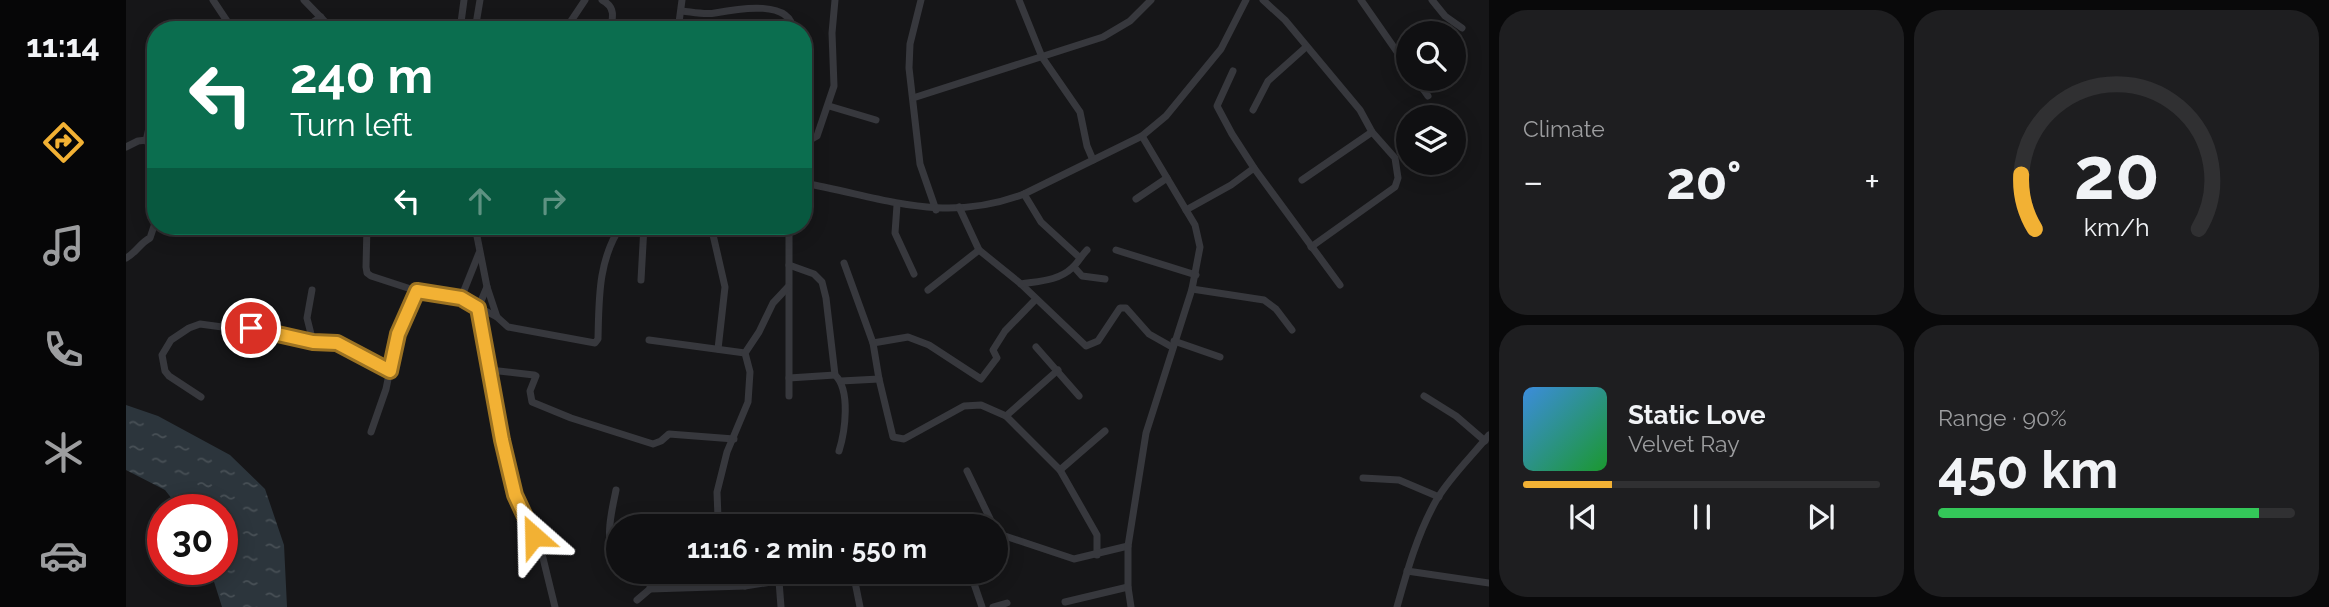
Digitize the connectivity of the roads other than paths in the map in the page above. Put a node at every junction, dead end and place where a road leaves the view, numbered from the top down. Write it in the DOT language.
graph roads {
  1 [pos="213,0"];
  2 [pos="304,0"];
  3 [pos="464,0"];
  4 [pos="480,0"];
  5 [pos="585,0"];
  6 [pos="602,0"];
  7 [pos="682,0"];
  8 [pos="835,0"];
  9 [pos="921,0"];
  10 [pos="1019,0"];
  11 [pos="1151,0"];
  12 [pos="1246,0"];
  13 [pos="1263,0"];
  14 [pos="1361,0"];
  15 [pos="1432,0"];
  16 [pos="682,11"];
  17 [pos="321,17"];
  18 [pos="227,21"];
  19 [pos="315,21"];
  20 [pos="324,21"];
  21 [pos="461,21"];
  22 [pos="476,21"];
  23 [pos="571,21"];
  24 [pos="613,21"];
  25 [pos="680,21"];
  26 [pos="792,21"];
  27 [pos="1452,21"];
  28 [pos="1306,47"];
  29 [pos="1396,50"];
  30 [pos="1042,57"];
  31 [pos="1233,71"];
  32 [pos="1424,91"];
  33 [pos="1428,96"];
  34 [pos="913,98"];
  35 [pos="829,106"];
  36 [pos="1253,110"];
  37 [pos="876,120"];
  38 [pos="1372,132"];
  39 [pos="1142,136"];
  40 [pos="147,137"];
  41 [pos="812,139"];
  42 [pos="146,141"];
  43 [pos="126,147"];
  44 [pos="1093,160"];
  45 [pos="1254,168"];
  46 [pos="1167,178"];
  47 [pos="1302,180"];
  48 [pos="812,185"];
  49 [pos="1024,194"];
  50 [pos="1136,199"];
  51 [pos="897,205"];
  52 [pos="959,208"];
  53 [pos="936,210"];
  54 [pos="1186,210"];
  55 [pos="151,235"];
  56 [pos="367,235"];
  57 [pos="476,235"];
  58 [pos="616,235"];
  59 [pos="644,235"];
  60 [pos="714,235"];
  61 [pos="789,235"];
  62 [pos="1311,247"];
  63 [pos="979,250"];
  64 [pos="1087,250"];
  65 [pos="1116,250"];
  66 [pos="479,253"];
  67 [pos="1079,257"];
  68 [pos="126,258"];
  69 [pos="844,263"];
  70 [pos="789,265"];
  71 [pos="1073,267"];
  72 [pos="914,274"];
  73 [pos="1195,275"];
  74 [pos="1105,279"];
  75 [pos="641,280"];
  76 [pos="1021,284"];
  77 [pos="1340,285"];
  78 [pos="487,287"];
  79 [pos="788,287"];
  80 [pos="1192,289"];
  81 [pos="312,290"];
  82 [pos="928,290"];
  83 [pos="417,291"];
  84 [pos="461,298"];
  85 [pos="1036,299"];
  86 [pos="478,308"];
  87 [pos="497,317"];
  88 [pos="1292,330"];
  89 [pos="649,340"];
  90 [pos="313,342"];
  91 [pos="873,343"];
  92 [pos="1173,344"];
  93 [pos="1036,347"];
  94 [pos="718,349"];
  95 [pos="745,353"];
  96 [pos="1220,357"];
  97 [pos="490,370"];
  98 [pos="1058,370"];
  99 [pos="390,371"];
  100 [pos="789,378"];
  101 [pos="838,378"];
  102 [pos="879,379"];
  103 [pos="789,396"];
  104 [pos="1079,396"];
  105 [pos="1423,396"];
  106 [pos="201,397"];
  107 [pos="1006,416"];
  108 [pos="1105,431"];
  109 [pos="371,432"];
  110 [pos="1487,438"];
  111 [pos="734,439"];
  112 [pos="839,451"];
  113 [pos="1060,470"];
  114 [pos="967,471"];
  115 [pos="1363,478"];
  116 [pos="616,490"];
  117 [pos="1439,497"];
  118 [pos="611,514"];
  119 [pos="718,514"];
  120 [pos="987,514"];
  121 [pos="1008,536"];
  122 [pos="1128,546"];
  123 [pos="1097,555"];
  124 [pos="1407,571"];
  125 [pos="1489,583"];
  126 [pos="650,584"];
  127 [pos="759,584"];
  128 [pos="779,584"];
  129 [pos="855,584"];
  130 [pos="974,584"];
  131 [pos="745,586"];
  132 [pos="1128,587"];
  133 [pos="650,589"];
  134 [pos="637,600"];
  135 [pos="1007,603"];
  136 [pos="1065,603"];
  137 [pos="555,607"];
  138 [pos="781,607"];
  139 [pos="860,607"];
  140 [pos="982,607"];
  141 [pos="993,607"];
  142 [pos="1131,607"];
  143 [pos="1397,607"];
  1 -- 18 [label="street"];
  2 -- 17 [label="street"];
  3 -- 21 [label="street"];
  4 -- 22 [label="street"];
  5 -- 23 [label="street"];
  6 -- 24 [label="street"];
  7 -- 16 [label="street"];
  8 -- 35 [label="street"];
  9 -- 34 [label="street"];
  10 -- 30 [label="street"];
  11 -- 30 [label="street"];
  12 -- 39 [label="street"];
  13 -- 28 [label="street"];
  14 -- 29 [label="street"];
  15 -- 27 [label="street"];
  16 -- 25 [label="street"];
  16 -- 26 [label="street"];
  17 -- 19 [label="street"];
  17 -- 20 [label="street"];
  28 -- 36 [label="street"];
  28 -- 38 [label="street"];
  30 -- 34 [label="street"];
  30 -- 44 [label="street"];
  31 -- 45 [label="street"];
  32 -- 33 [label="street"];
  34 -- 53 [label="street"];
  35 -- 37 [label="street"];
  35 -- 41 [label="street"];
  38 -- 47 [label="street"];
  38 -- 62 [label="street"];
  39 -- 44 [label="street"];
  39 -- 46 [label="street"];
  40 -- 42 [label="street"];
  42 -- 43 [label="street"];
  44 -- 49 [label="street"];
  45 -- 54 [label="street"];
  45 -- 62 [label="street"];
  46 -- 50 [label="street"];
  46 -- 54 [label="street"];
  48 -- 51 [label="street"];
  49 -- 52 [label="street"];
  49 -- 67 [label="street"];
  51 -- 53 [label="street"];
  51 -- 72 [label="street"];
  52 -- 53 [label="street"];
  52 -- 63 [label="street"];
  54 -- 73 [label="street"];
  55 -- 68 [label="street"];
  56 -- 83 [label="street"];
  57 -- 66 [label="street"];
  58 -- 87 [label="street"];
  59 -- 75 [label="street"];
  60 -- 94 [label="street"];
  61 -- 70 [label="street"];
  62 -- 77 [label="street"];
  63 -- 76 [label="street"];
  63 -- 82 [label="street"];
  64 -- 67 [label="street"];
  65 -- 73 [label="street"];
  66 -- 78 [label="street"];
  66 -- 84 [label="street"];
  67 -- 71 [label="street"];
  69 -- 91 [label="street"];
  70 -- 79 [label="street"];
  70 -- 101 [label="street"];
  71 -- 74 [label="street"];
  71 -- 76 [label="street"];
  73 -- 80 [label="street"];
  76 -- 85 [label="street"];
  78 -- 86 [label="street"];
  78 -- 87 [label="street"];
  79 -- 95 [label="street"];
  79 -- 100 [label="street"];
  80 -- 88 [label="street"];
  80 -- 92 [label="street"];
  81 -- 90 [label="street"];
  83 -- 84 [label="street"];
  83 -- 99 [label="street"];
  84 -- 86 [label="street"];
  85 -- 91 [label="street"];
  85 -- 92 [label="street"];
  86 -- 87 [label="street"];
  86 -- 97 [label="street"];
  89 -- 94 [label="street"];
  90 -- 99 [label="street"];
  90 -- 106 [label="street"];
  91 -- 102 [label="street"];
  92 -- 96 [label="street"];
  92 -- 122 [label="street"];
  93 -- 98 [label="street"];
  94 -- 95 [label="street"];
  95 -- 111 [label="street"];
  97 -- 111 [label="street"];
  97 -- 137 [label="street"];
  98 -- 104 [label="street"];
  98 -- 107 [label="street"];
  99 -- 109 [label="street"];
  100 -- 101 [label="street"];
  100 -- 103 [label="street"];
  101 -- 102 [label="street"];
  101 -- 112 [label="street"];
  102 -- 107 [label="street"];
  105 -- 110 [label="street"];
  107 -- 113 [label="street"];
  108 -- 113 [label="street"];
  110 -- 117 [label="street"];
  111 -- 119 [label="street"];
  113 -- 123 [label="street"];
  114 -- 120 [label="street"];
  115 -- 117 [label="street"];
  116 -- 118 [label="street"];
  117 -- 124 [label="street"];
  121 -- 123 [label="street"];
  122 -- 123 [label="street"];
  122 -- 132 [label="street"];
  124 -- 125 [label="street"];
  124 -- 143 [label="street"];
  126 -- 133 [label="street"];
  127 -- 131 [label="street"];
  128 -- 138 [label="street"];
  129 -- 139 [label="street"];
  130 -- 140 [label="street"];
  131 -- 133 [label="street"];
  132 -- 136 [label="street"];
  132 -- 142 [label="street"];
  133 -- 134 [label="street"];
  135 -- 141 [label="street"];
}
